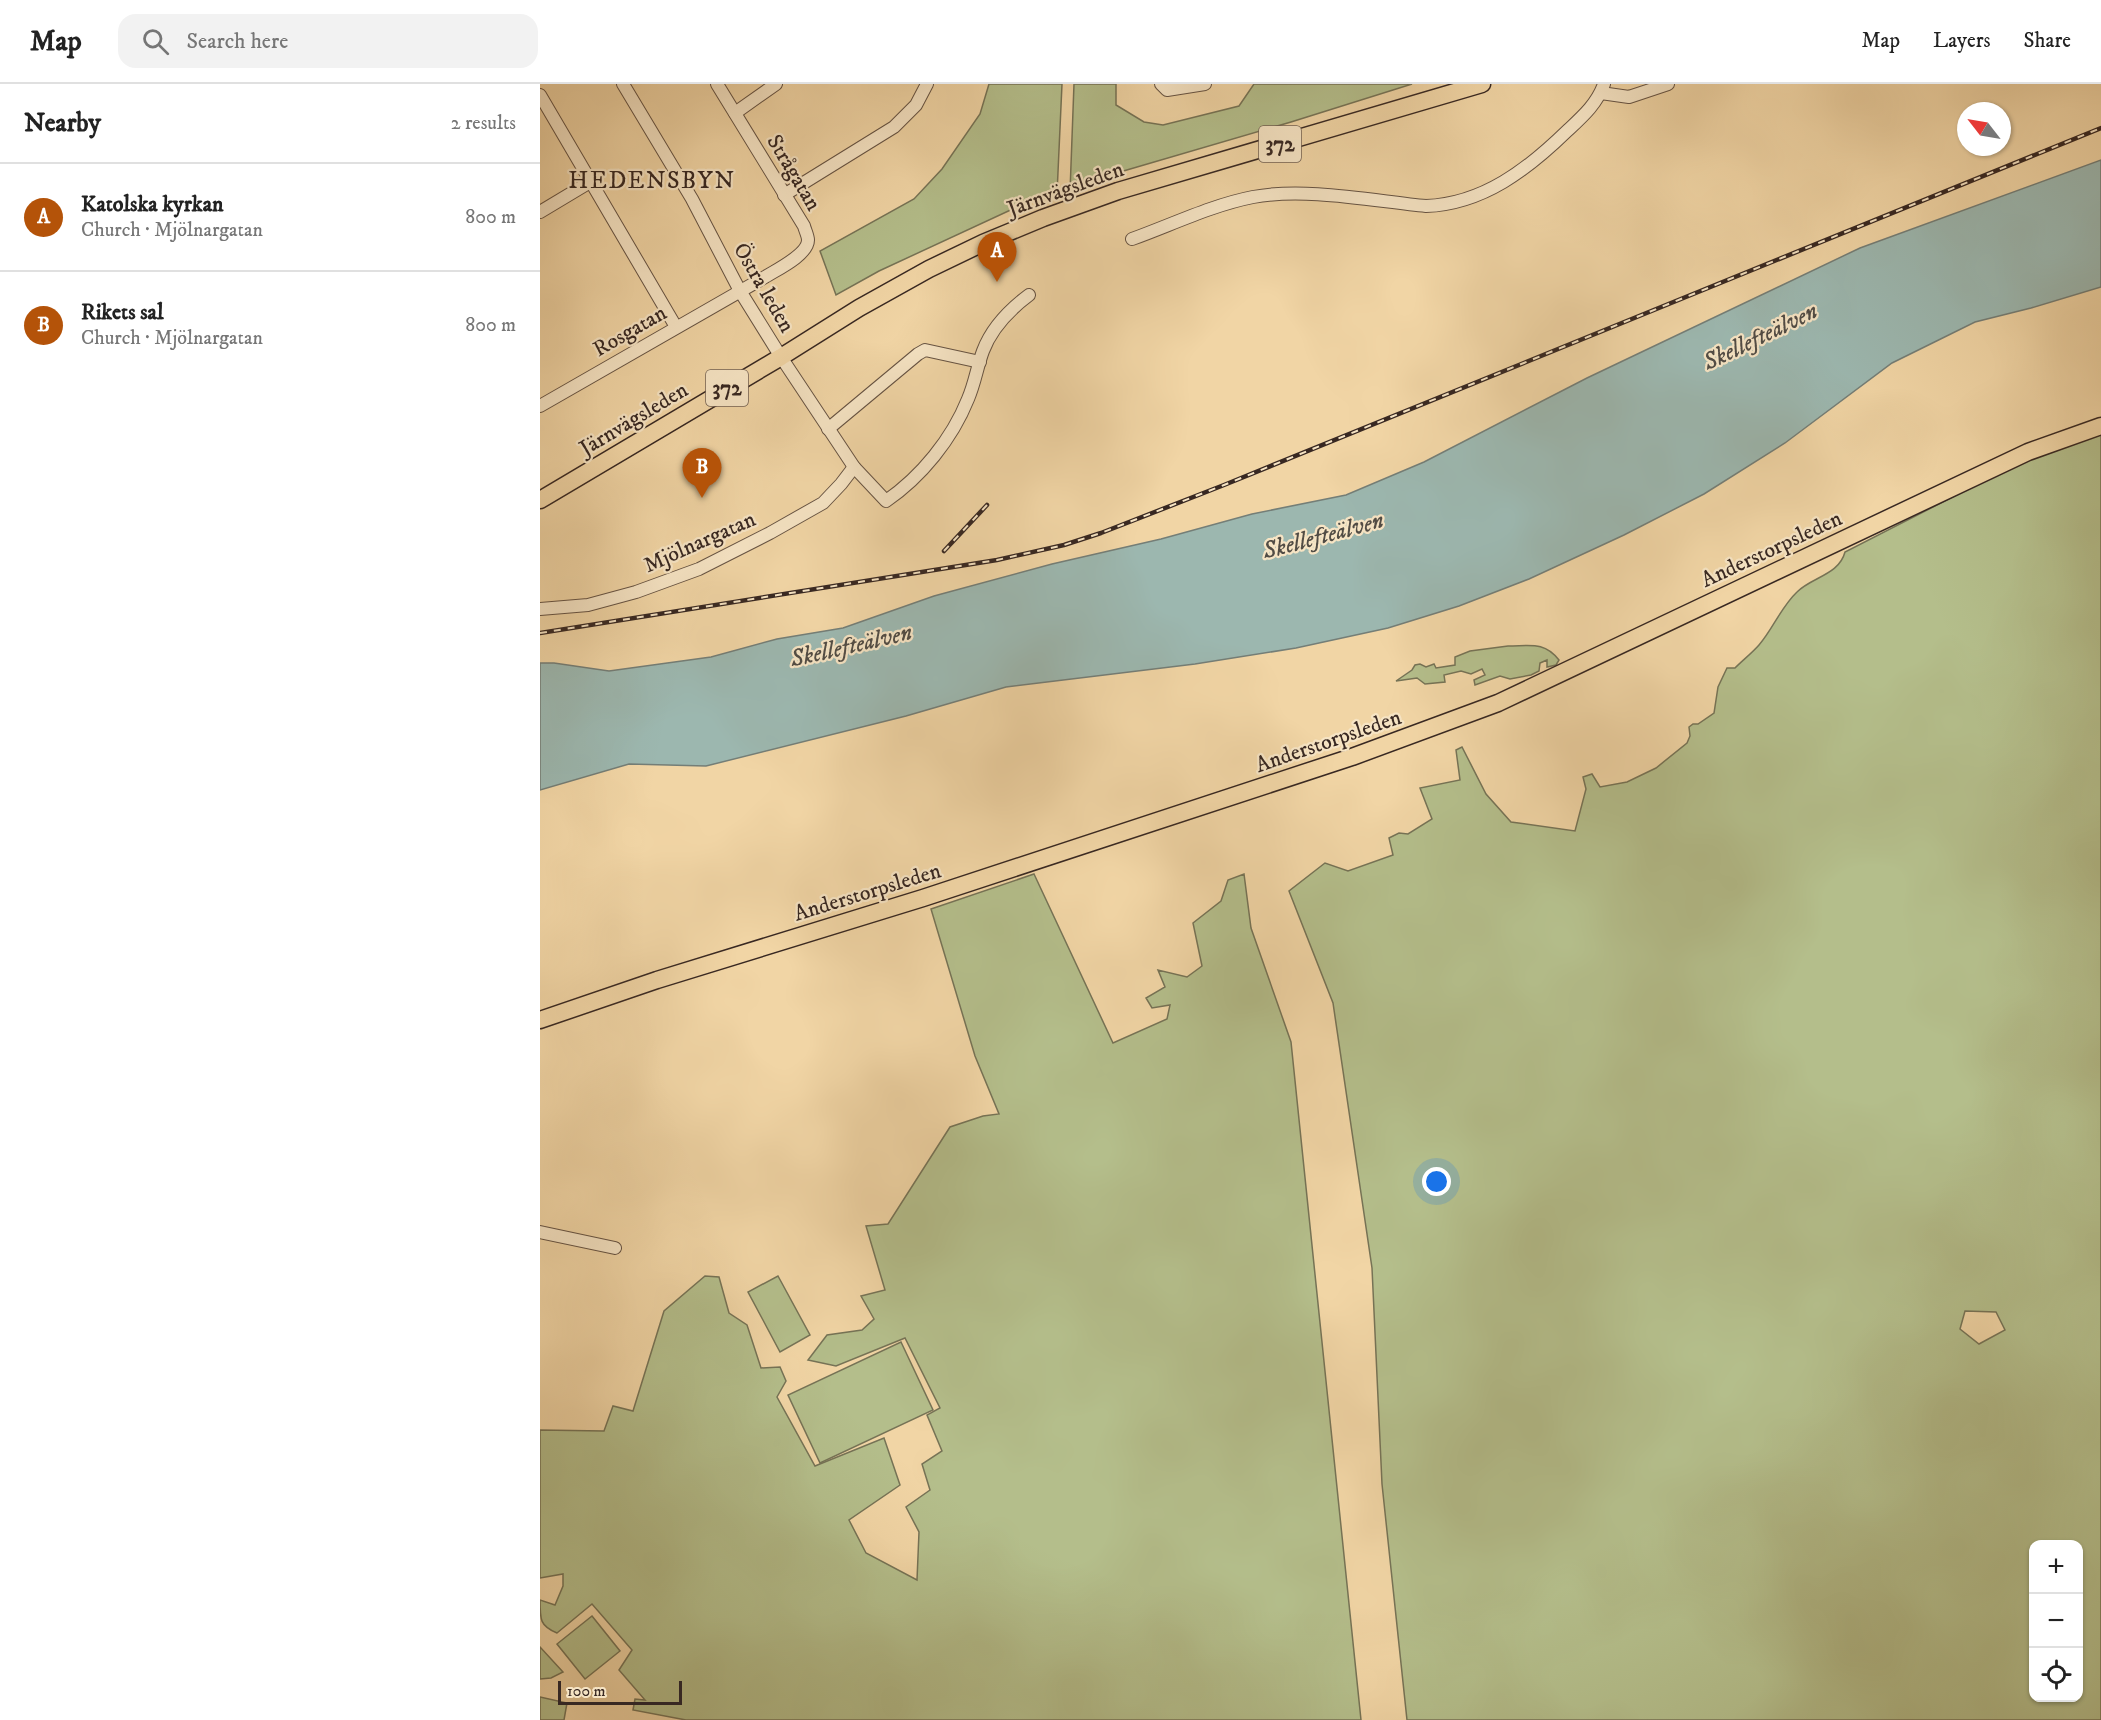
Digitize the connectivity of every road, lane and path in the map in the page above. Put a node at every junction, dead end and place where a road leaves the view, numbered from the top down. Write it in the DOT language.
graph roads {
  1 [pos="623,84"];
  2 [pos="717,84"];
  3 [pos="776,84"];
  4 [pos="927,84"];
  5 [pos="1161,84"];
  6 [pos="1205,84"];
  7 [pos="1482,84"];
  8 [pos="1668,84"];
  9 [pos="1601,87"];
  10 [pos="541,99"];
  11 [pos="735,113"];
  12 [pos="591,182"];
  13 [pos="784,195"];
  14 [pos="540,212"];
  15 [pos="1132,239"];
  16 [pos="740,291"];
  17 [pos="1029,295"];
  18 [pos="676,327"];
  19 [pos="781,357"];
  20 [pos="980,362"];
  21 [pos="540,406"];
  22 [pos="2101,426"];
  23 [pos="828,429"];
  24 [pos="854,467"];
  25 [pos="540,500"];
  26 [pos="540,609"];
  27 [pos="540,1020"];
  28 [pos="540,1232"];
  29 [pos="615,1248"];
  1 -- 16 [label="street, Östra leden"];
  2 -- 11 [label="street, Strågatan"];
  3 -- 11 [label="street"];
  4 -- 13 [label="street"];
  5 -- 6 [label="street"];
  7 -- 19 [label="main road, Järnvägsleden / 372"];
  8 -- 9 [label="street"];
  9 -- 15 [label="street"];
  10 -- 12 [label="street"];
  11 -- 13 [label="street, Strågatan"];
  12 -- 14 [label="street"];
  12 -- 18 [label="street"];
  13 -- 16 [label="street, Strågatan"];
  16 -- 18 [label="street, Rosgatan"];
  16 -- 19 [label="street, Östra leden"];
  17 -- 20 [label="street"];
  18 -- 21 [label="street, Rosgatan"];
  19 -- 23 [label="street, Östra leden"];
  19 -- 25 [label="main road, Järnvägsleden / 372"];
  20 -- 23 [label="street"];
  20 -- 24 [label="street, Östra leden"];
  22 -- 27 [label="main road, Anderstorpsleden"];
  23 -- 24 [label="street, Östra leden"];
  24 -- 26 [label="street, Mjölnargatan"];
  28 -- 29 [label="street"];
}
